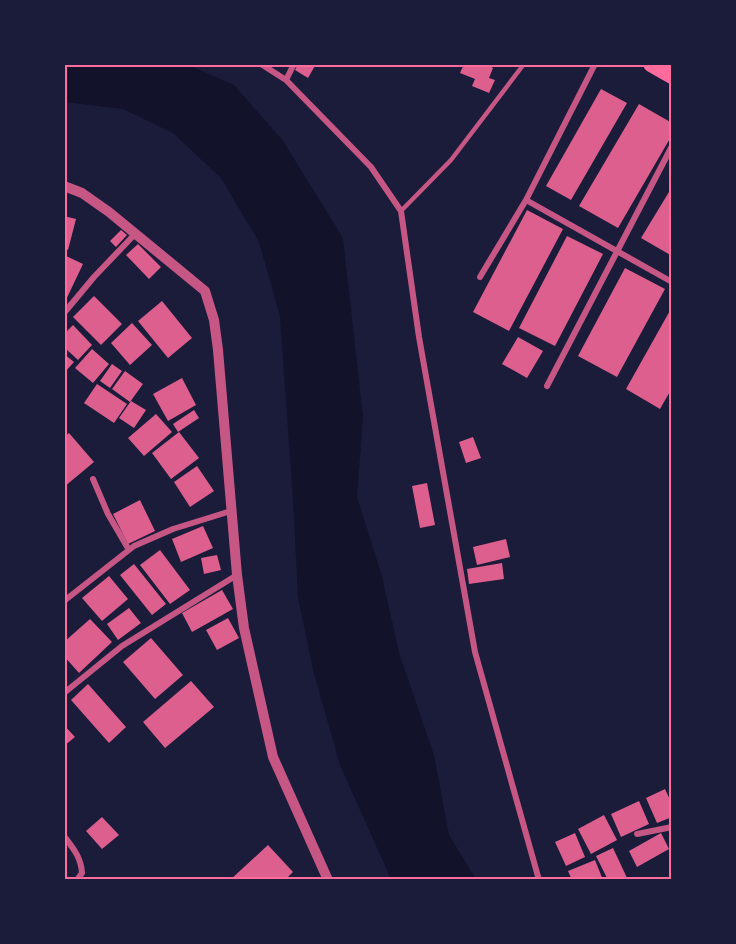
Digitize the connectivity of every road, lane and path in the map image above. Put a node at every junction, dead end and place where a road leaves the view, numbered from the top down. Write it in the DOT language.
graph roads {
  1 [pos="261,64"];
  2 [pos="294,64"];
  3 [pos="524,64"];
  4 [pos="595,64"];
  5 [pos="651,64"];
  6 [pos="672,76"];
  7 [pos="286,80"];
  8 [pos="672,146"];
  9 [pos="64,186"];
  10 [pos="526,200"];
  11 [pos="401,211"];
  12 [pos="135,234"];
  13 [pos="617,250"];
  14 [pos="480,277"];
  15 [pos="672,282"];
  16 [pos="64,313"];
  17 [pos="547,386"];
  18 [pos="93,480"];
  19 [pos="231,511"];
  20 [pos="129,550"];
  21 [pos="237,575"];
  22 [pos="64,601"];
  23 [pos="64,693"];
  24 [pos="672,827"];
  25 [pos="637,834"];
  26 [pos="64,836"];
  27 [pos="77,879"];
  28 [pos="328,879"];
  29 [pos="539,879"];
  1 -- 7 [label="street"];
  2 -- 7 [label="street"];
  3 -- 11 [label="lane"];
  4 -- 10 [label="street"];
  5 -- 6 [label="highway"];
  7 -- 11 [label="street"];
  8 -- 13 [label="street"];
  9 -- 12 [label="street"];
  10 -- 13 [label="street"];
  10 -- 14 [label="street"];
  11 -- 29 [label="street"];
  12 -- 16 [label="street"];
  12 -- 19 [label="street"];
  13 -- 15 [label="street"];
  13 -- 17 [label="street"];
  18 -- 20 [label="street"];
  19 -- 20 [label="street"];
  19 -- 21 [label="street"];
  20 -- 22 [label="street"];
  21 -- 23 [label="street"];
  21 -- 28 [label="street"];
  24 -- 25 [label="street"];
  26 -- 27 [label="street"];
}
